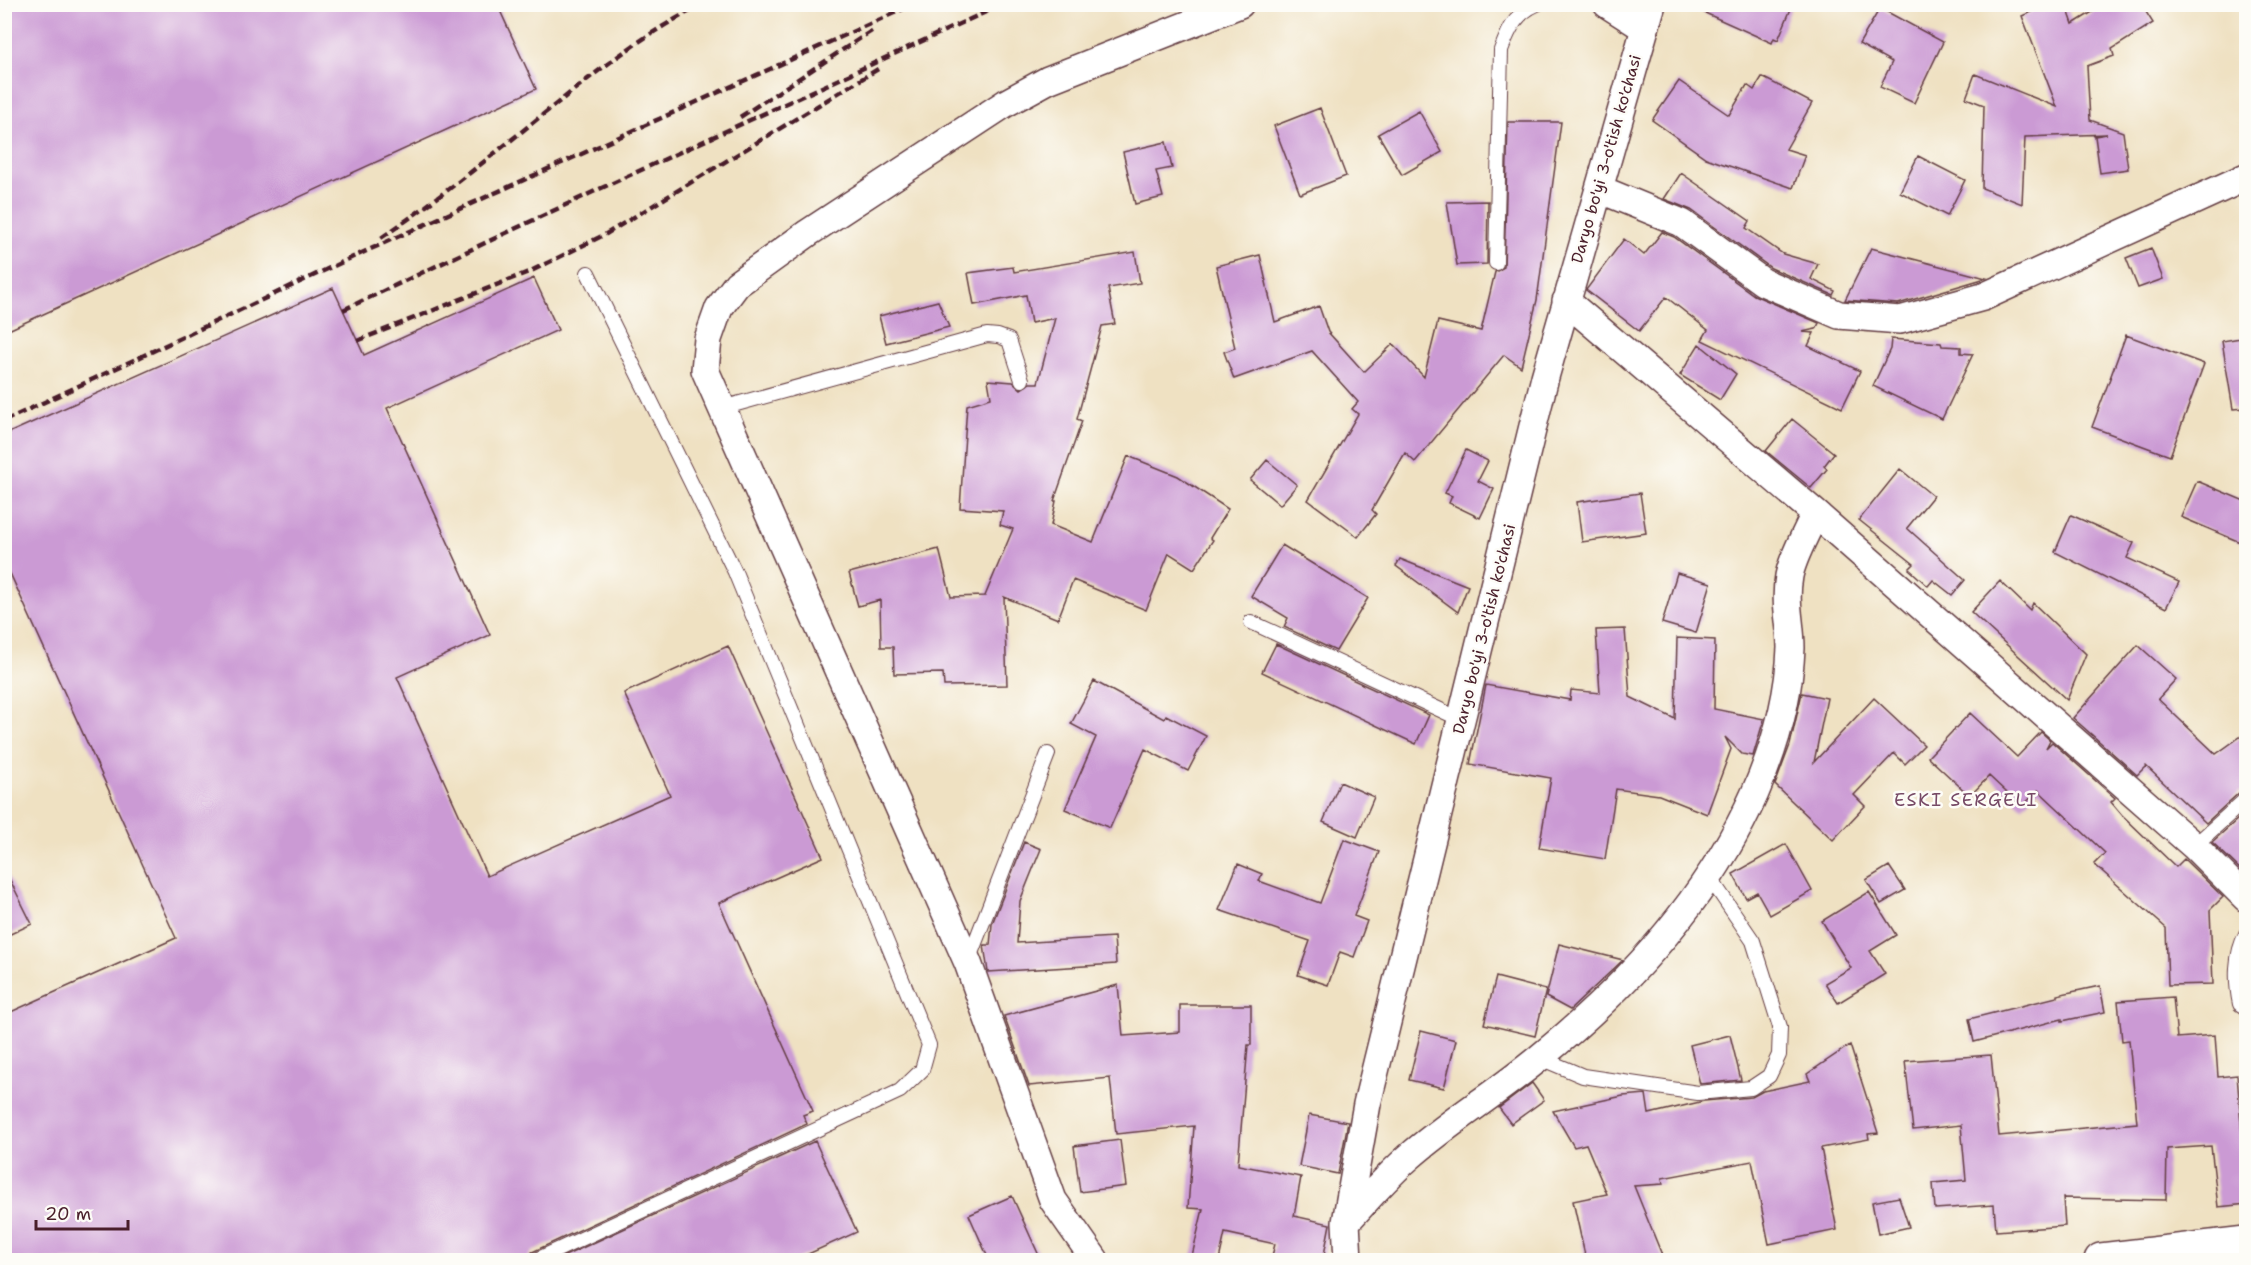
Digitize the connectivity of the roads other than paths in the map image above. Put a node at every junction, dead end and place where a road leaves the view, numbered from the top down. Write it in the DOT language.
graph roads {
  1 [pos="1240,4"];
  2 [pos="1537,4"];
  3 [pos="1607,4"];
  4 [pos="1648,16"];
  5 [pos="2247,177"];
  6 [pos="1599,189"];
  7 [pos="1496,262"];
  8 [pos="588,273"];
  9 [pos="1566,301"];
  10 [pos="1022,380"];
  11 [pos="722,408"];
  12 [pos="1815,513"];
  13 [pos="1251,622"];
  14 [pos="1462,720"];
  15 [pos="1048,754"];
  16 [pos="2247,799"];
  17 [pos="2194,846"];
  18 [pos="1710,878"];
  19 [pos="2247,898"];
  20 [pos="2247,934"];
  21 [pos="968,963"];
  22 [pos="2247,1008"];
  23 [pos="1540,1058"];
  24 [pos="1346,1222"];
  25 [pos="2228,1250"];
  26 [pos="536,1260"];
  27 [pos="1095,1260"];
  28 [pos="1348,1260"];
  29 [pos="2101,1260"];
  1 -- 11 [label="street"];
  2 -- 7 [label="lane"];
  3 -- 4 [label="street"];
  4 -- 6 [label="street, Daryo bo'yi 3-o'tish ko'chasi"];
  5 -- 6 [label="street"];
  6 -- 9 [label="street, Daryo bo'yi 3-o'tish ko'chasi"];
  8 -- 26 [label="lane"];
  9 -- 12 [label="street"];
  9 -- 14 [label="street, Daryo bo'yi 3-o'tish ko'chasi"];
  10 -- 11 [label="lane"];
  11 -- 21 [label="street"];
  12 -- 17 [label="street"];
  12 -- 18 [label="street"];
  13 -- 14 [label="lane"];
  14 -- 24 [label="street, Daryo bo'yi 3-o'tish ko'chasi"];
  15 -- 21 [label="lane"];
  16 -- 17 [label="lane"];
  17 -- 19 [label="street"];
  18 -- 23 [label="street"];
  18 -- 23 [label="lane"];
  20 -- 22 [label="lane"];
  21 -- 27 [label="street"];
  23 -- 24 [label="street"];
  24 -- 28 [label="street, Daryo bo'yi 3-o'tish ko'chasi"];
  25 -- 29 [label="street"];
}
